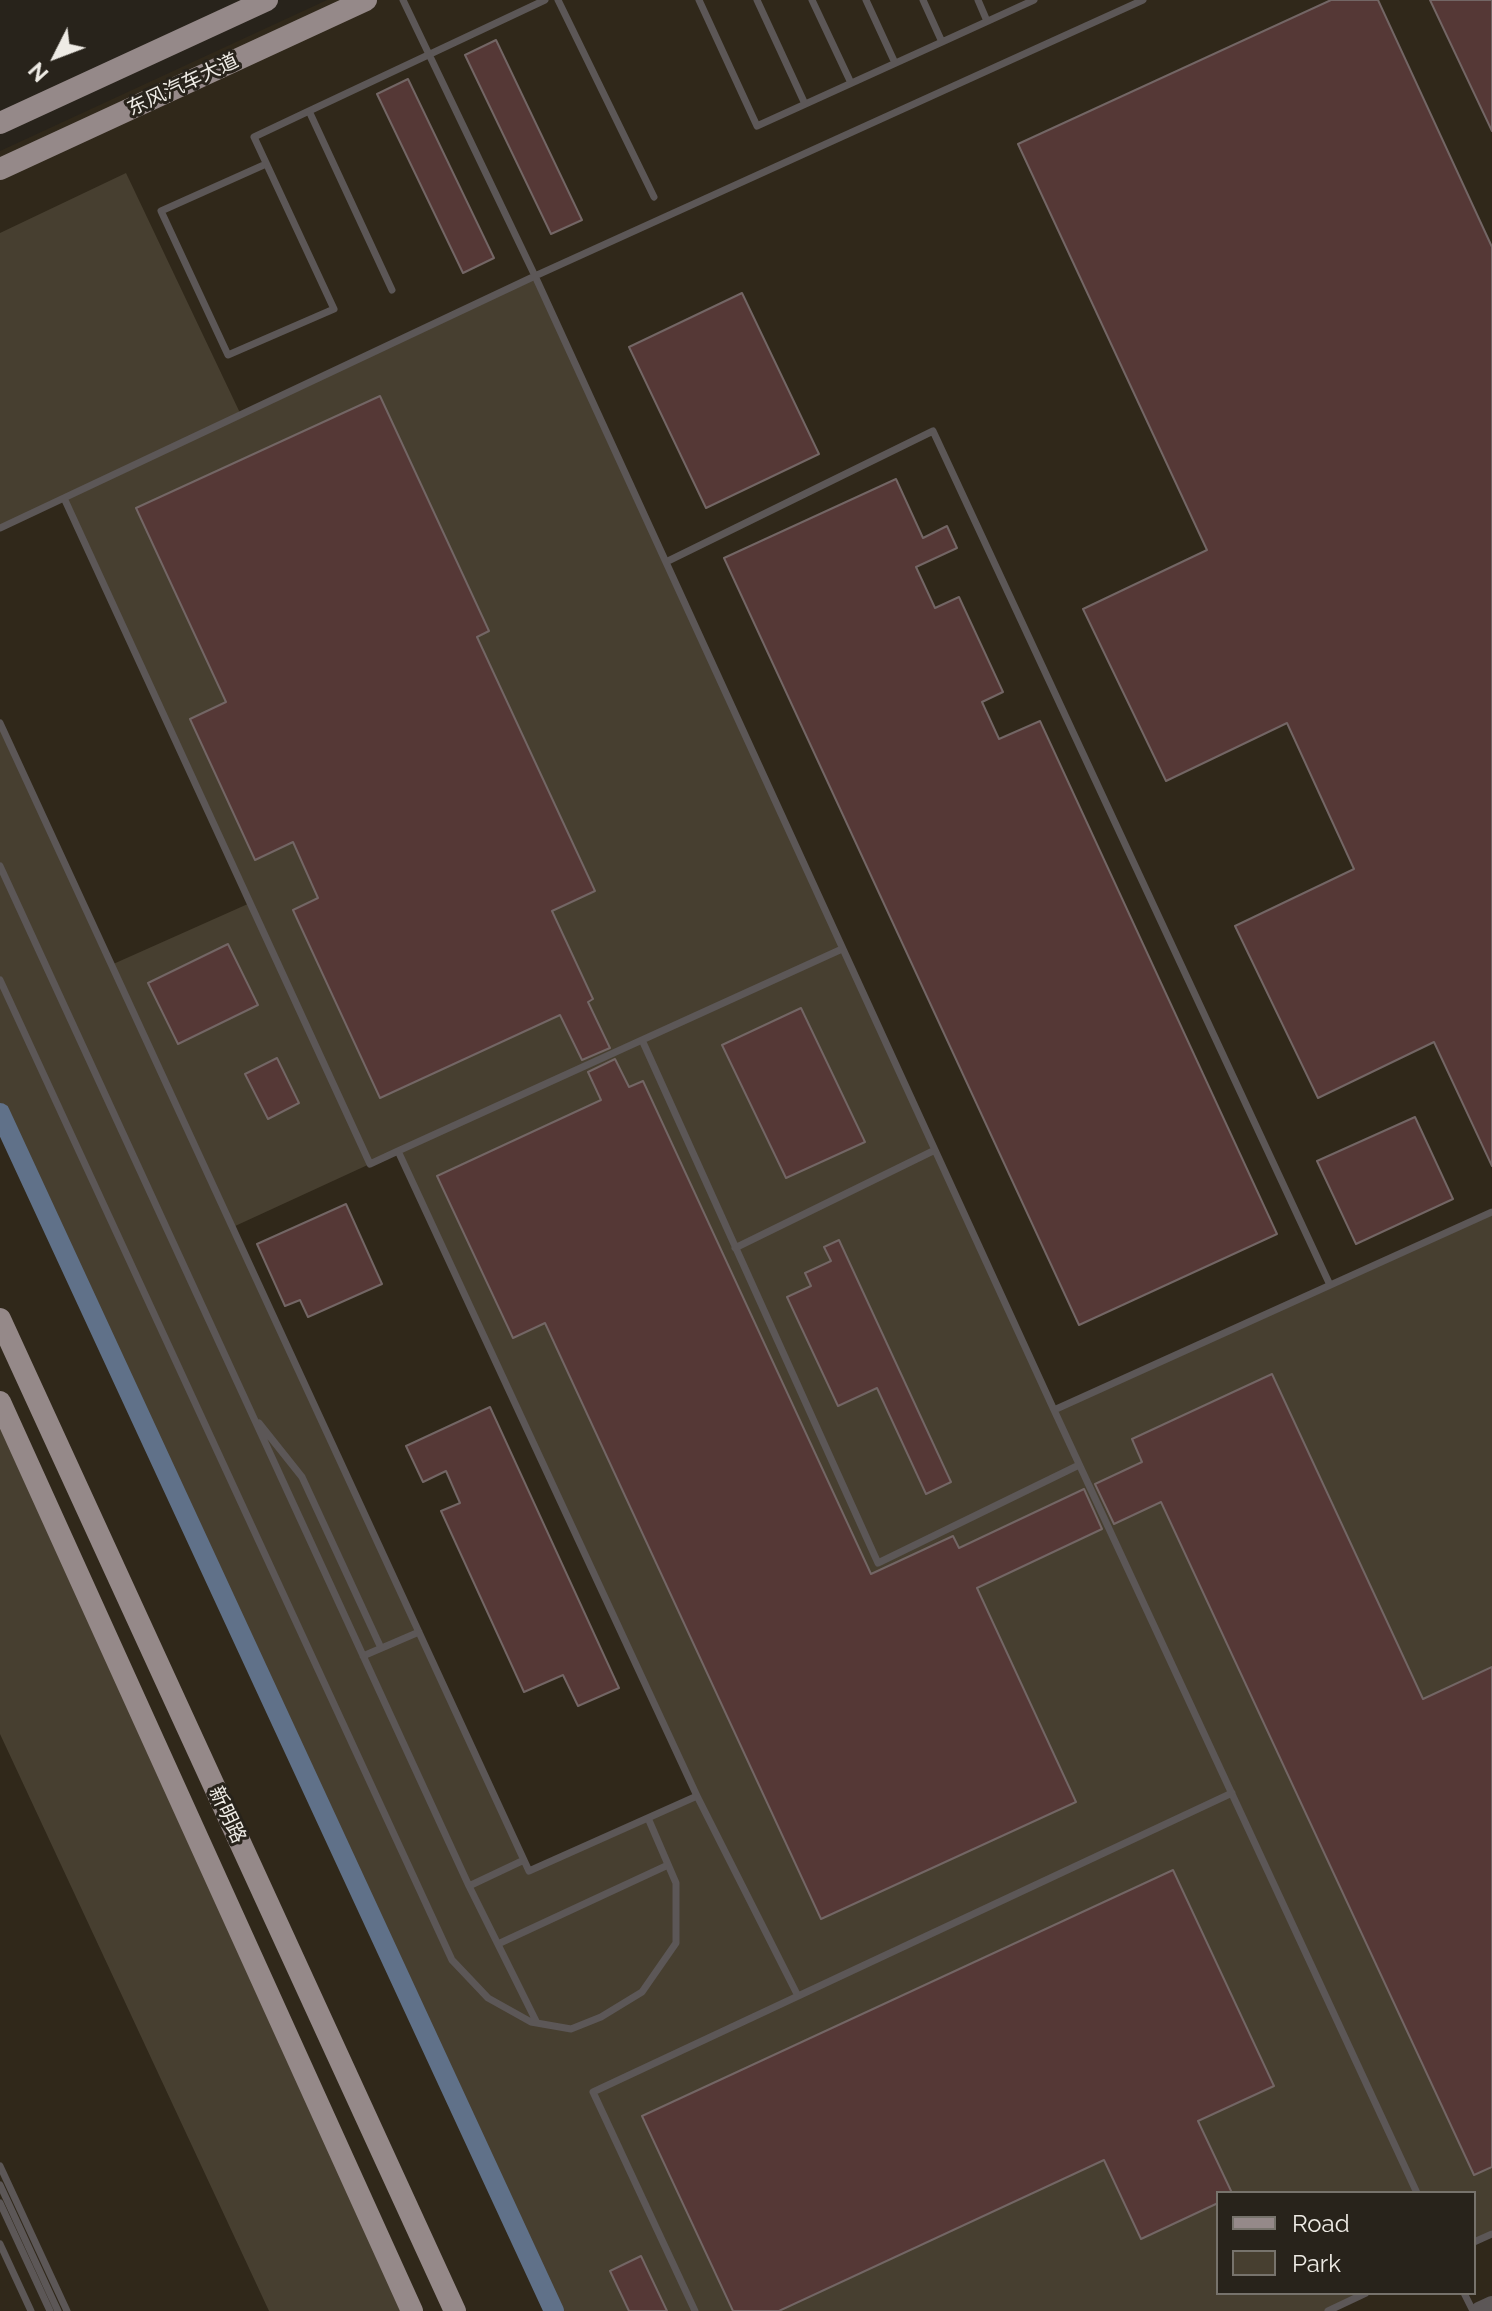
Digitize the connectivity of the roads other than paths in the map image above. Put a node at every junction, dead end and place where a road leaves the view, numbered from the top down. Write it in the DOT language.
graph roads {
  1 [pos="267,0"];
  2 [pos="366,0"];
  3 [pos="403,0"];
  4 [pos="545,0"];
  5 [pos="558,0"];
  6 [pos="699,0"];
  7 [pos="757,0"];
  8 [pos="812,0"];
  9 [pos="866,0"];
  10 [pos="923,0"];
  11 [pos="978,0"];
  12 [pos="1034,0"];
  13 [pos="1143,0"];
  14 [pos="987,21"];
  15 [pos="942,42"];
  16 [pos="429,54"];
  17 [pos="895,63"];
  18 [pos="851,83"];
  19 [pos="805,104"];
  20 [pos="309,111"];
  21 [pos="0,123"];
  22 [pos="266,164"];
  23 [pos="0,169"];
  24 [pos="654,197"];
  25 [pos="535,276"];
  26 [pos="392,290"];
  27 [pos="64,498"];
  28 [pos="0,528"];
  29 [pos="666,562"];
  30 [pos="0,723"];
  31 [pos="0,866"];
  32 [pos="842,949"];
  33 [pos="0,980"];
  34 [pos="642,1040"];
  35 [pos="935,1150"];
  36 [pos="398,1151"];
  37 [pos="1492,1212"];
  38 [pos="735,1248"];
  39 [pos="1330,1285"];
  40 [pos="0,1319"];
  41 [pos="0,1402"];
  42 [pos="1054,1410"];
  43 [pos="252,1415"];
  44 [pos="1079,1465"];
  45 [pos="419,1632"];
  46 [pos="381,1648"];
  47 [pos="363,1656"];
  48 [pos="1232,1793"];
  49 [pos="697,1796"];
  50 [pos="648,1818"];
  51 [pos="524,1860"];
  52 [pos="668,1865"];
  53 [pos="469,1886"];
  54 [pos="498,1944"];
  55 [pos="798,1996"];
  56 [pos="537,2023"];
  57 [pos="0,2166"];
  58 [pos="0,2185"];
  59 [pos="1416,2191"];
  60 [pos="0,2203"];
  61 [pos="0,2244"];
  62 [pos="1362,2295"];
  63 [pos="1492,2305"];
  64 [pos="31,2311"];
  65 [pos="50,2311"];
  66 [pos="58,2311"];
  67 [pos="67,2311"];
  68 [pos="412,2311"];
  69 [pos="455,2311"];
  70 [pos="695,2311"];
  71 [pos="1328,2311"];
  72 [pos="1476,2311"];
  1 -- 21 [label="main road, 东风汽车大道"];
  2 -- 23 [label="main road, 东风汽车大道"];
  3 -- 16 [label="lane"];
  4 -- 16 [label="lane"];
  5 -- 24 [label="lane"];
  6 -- 19 [label="lane"];
  7 -- 19 [label="lane"];
  8 -- 18 [label="lane"];
  9 -- 17 [label="lane"];
  10 -- 15 [label="lane"];
  11 -- 14 [label="lane"];
  12 -- 14 [label="lane"];
  13 -- 25 [label="lane"];
  14 -- 15 [label="lane"];
  15 -- 17 [label="lane"];
  16 -- 20 [label="lane"];
  16 -- 25 [label="lane"];
  17 -- 18 [label="lane"];
  18 -- 19 [label="lane"];
  20 -- 22 [label="lane"];
  20 -- 26 [label="lane"];
  22 -- 22 [label="lane"];
  25 -- 27 [label="lane"];
  25 -- 29 [label="lane"];
  27 -- 28 [label="lane"];
  27 -- 36 [label="lane"];
  29 -- 32 [label="lane"];
  29 -- 39 [label="lane"];
  30 -- 45 [label="lane"];
  31 -- 43 [label="lane"];
  32 -- 34 [label="lane"];
  32 -- 35 [label="lane"];
  33 -- 56 [label="lane"];
  34 -- 36 [label="lane"];
  34 -- 38 [label="lane"];
  35 -- 38 [label="lane"];
  35 -- 42 [label="lane"];
  36 -- 49 [label="lane"];
  37 -- 39 [label="lane"];
  38 -- 44 [label="lane"];
  39 -- 42 [label="lane"];
  40 -- 69 [label="main road, 新明路"];
  41 -- 68 [label="main road, 新明路"];
  42 -- 44 [label="lane"];
  43 -- 46 [label="lane"];
  43 -- 47 [label="lane"];
  44 -- 48 [label="lane"];
  45 -- 46 [label="lane"];
  45 -- 51 [label="lane"];
  46 -- 47 [label="lane"];
  47 -- 53 [label="lane"];
  48 -- 55 [label="lane"];
  48 -- 59 [label="lane"];
  49 -- 50 [label="lane"];
  49 -- 55 [label="lane"];
  50 -- 51 [label="lane"];
  50 -- 52 [label="lane"];
  51 -- 53 [label="lane"];
  52 -- 54 [label="lane"];
  52 -- 56 [label="lane"];
  53 -- 54 [label="lane"];
  54 -- 56 [label="lane"];
  55 -- 70 [label="lane"];
  57 -- 67 [label="lane"];
  58 -- 66 [label="lane"];
  60 -- 65 [label="lane"];
  61 -- 64 [label="lane"];
  62 -- 71 [label="lane"];
  63 -- 72 [label="street"];
}
